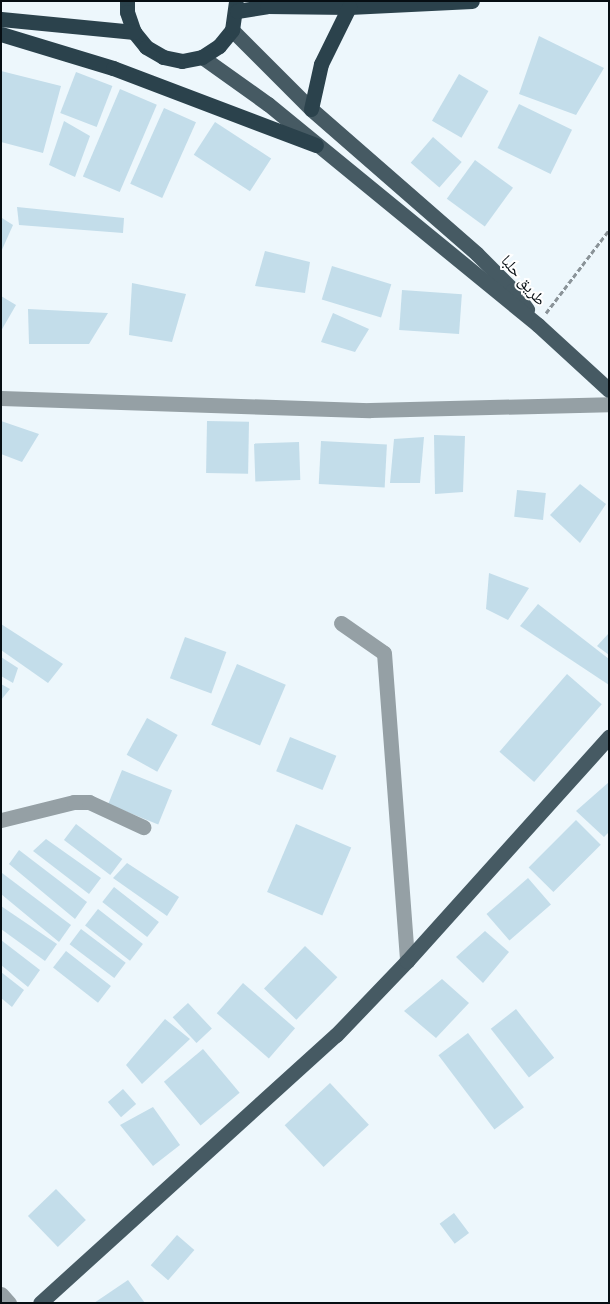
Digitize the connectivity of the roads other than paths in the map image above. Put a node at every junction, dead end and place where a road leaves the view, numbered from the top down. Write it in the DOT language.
graph roads {
  1 [pos="127,1"];
  2 [pos="472,1"];
  3 [pos="236,6"];
  4 [pos="349,7"];
  5 [pos="1,19"];
  6 [pos="232,30"];
  7 [pos="134,32"];
  8 [pos="1,34"];
  9 [pos="202,57"];
  10 [pos="311,109"];
  11 [pos="316,145"];
  12 [pos="538,324"];
  13 [pos="609,390"];
  14 [pos="1,398"];
  15 [pos="609,404"];
  16 [pos="341,623"];
  17 [pos="609,737"];
  18 [pos="1,820"];
  19 [pos="143,827"];
  20 [pos="407,961"];
  21 [pos="1,1294"];
  22 [pos="9,1303"];
  23 [pos="40,1303"];
  1 -- 7 [label="highway"];
  2 -- 4 [label="highway"];
  3 -- 4 [label="highway"];
  3 -- 6 [label="highway"];
  4 -- 10 [label="highway"];
  5 -- 7 [label="highway"];
  6 -- 9 [label="highway"];
  6 -- 10 [label="main road, طريق حلبا"];
  7 -- 9 [label="highway"];
  8 -- 11 [label="highway"];
  9 -- 11 [label="main road, طريق حلبا"];
  10 -- 12 [label="main road, طريق حلبا"];
  11 -- 12 [label="main road, طريق حلبا"];
  12 -- 13 [label="main road"];
  14 -- 15 [label="street"];
  16 -- 20 [label="street"];
  17 -- 20 [label="main road"];
  18 -- 19 [label="street"];
  20 -- 23 [label="main road"];
  21 -- 22 [label="street"];
}
